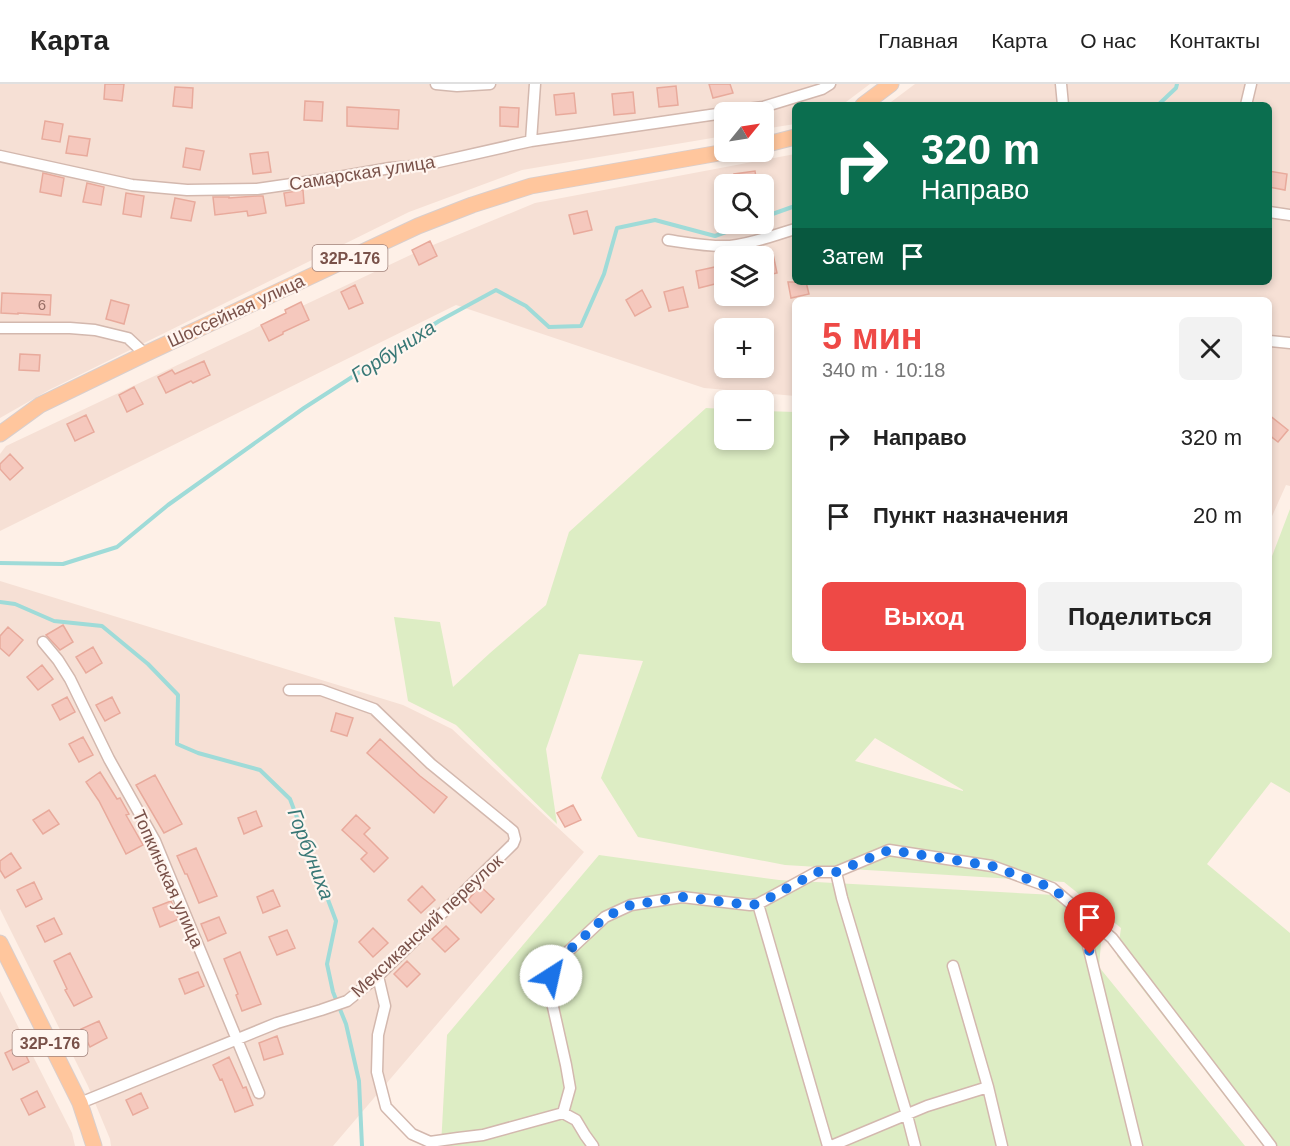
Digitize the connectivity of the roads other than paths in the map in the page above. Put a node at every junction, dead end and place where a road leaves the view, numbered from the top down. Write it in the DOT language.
graph roads {
  1 [pos="436,84"];
  2 [pos="490,84"];
  3 [pos="535,84"];
  4 [pos="830,84"];
  5 [pos="891,84"];
  6 [pos="1061,84"];
  7 [pos="1251,84"];
  8 [pos="867,102"];
  9 [pos="1063,102"];
  10 [pos="1247,102"];
  11 [pos="774,104"];
  12 [pos="714,114"];
  13 [pos="792,138"];
  14 [pos="531,141"];
  15 [pos="774,142"];
  16 [pos="714,154"];
  17 [pos="0,156"];
  18 [pos="1272,212"];
  19 [pos="1290,215"];
  20 [pos="792,230"];
  21 [pos="668,240"];
  22 [pos="0,328"];
  23 [pos="1272,341"];
  24 [pos="1290,343"];
  25 [pos="145,354"];
  26 [pos="0,434"];
  27 [pos="43,642"];
  28 [pos="289,690"];
  29 [pos="836,872"];
  30 [pos="758,904"];
  31 [pos="1088,917"];
  32 [pos="0,943"];
  33 [pos="953,966"];
  34 [pos="378,976"];
  35 [pos="236,1039"];
  36 [pos="988,1087"];
  37 [pos="259,1093"];
  38 [pos="80,1103"];
  39 [pos="563,1113"];
  40 [pos="907,1115"];
  41 [pos="458,1142"];
  42 [pos="94,1146"];
  43 [pos="593,1146"];
  44 [pos="830,1146"];
  45 [pos="915,1146"];
  46 [pos="1002,1146"];
  47 [pos="1137,1146"];
  48 [pos="1271,1146"];
  1 -- 2 [label="street"];
  3 -- 14 [label="street"];
  4 -- 11 [label="street, Самарская улица"];
  5 -- 8 [label="main road"];
  6 -- 9 [label="street"];
  7 -- 10 [label="street"];
  12 -- 14 [label="street, Самарская улица"];
  13 -- 15 [label="main road"];
  14 -- 17 [label="street, Самарская улица"];
  16 -- 25 [label="main road, Шоссейная улица / 32Р-176"];
  18 -- 19 [label="street"];
  20 -- 21 [label="street"];
  22 -- 25 [label="street"];
  23 -- 24 [label="street"];
  25 -- 26 [label="main road, Шоссейная улица / 32Р-176"];
  27 -- 35 [label="street, Топкинская улица"];
  28 -- 34 [label="street, Мексиканский переулок"];
  29 -- 30 [label="street"];
  29 -- 31 [label="street"];
  29 -- 40 [label="street"];
  30 -- 39 [label="street"];
  30 -- 44 [label="street"];
  31 -- 47 [label="street"];
  31 -- 48 [label="street"];
  32 -- 38 [label="main road, 32Р-176"];
  33 -- 36 [label="street"];
  34 -- 35 [label="street, Мексиканский переулок"];
  34 -- 41 [label="street"];
  35 -- 37 [label="street, Топкинская улица"];
  35 -- 38 [label="street, Мексиканский переулок"];
  36 -- 40 [label="street"];
  36 -- 46 [label="street"];
  38 -- 42 [label="main road, 32Р-176"];
  39 -- 41 [label="street"];
  39 -- 43 [label="street"];
  40 -- 44 [label="street"];
  40 -- 45 [label="street"];
}
